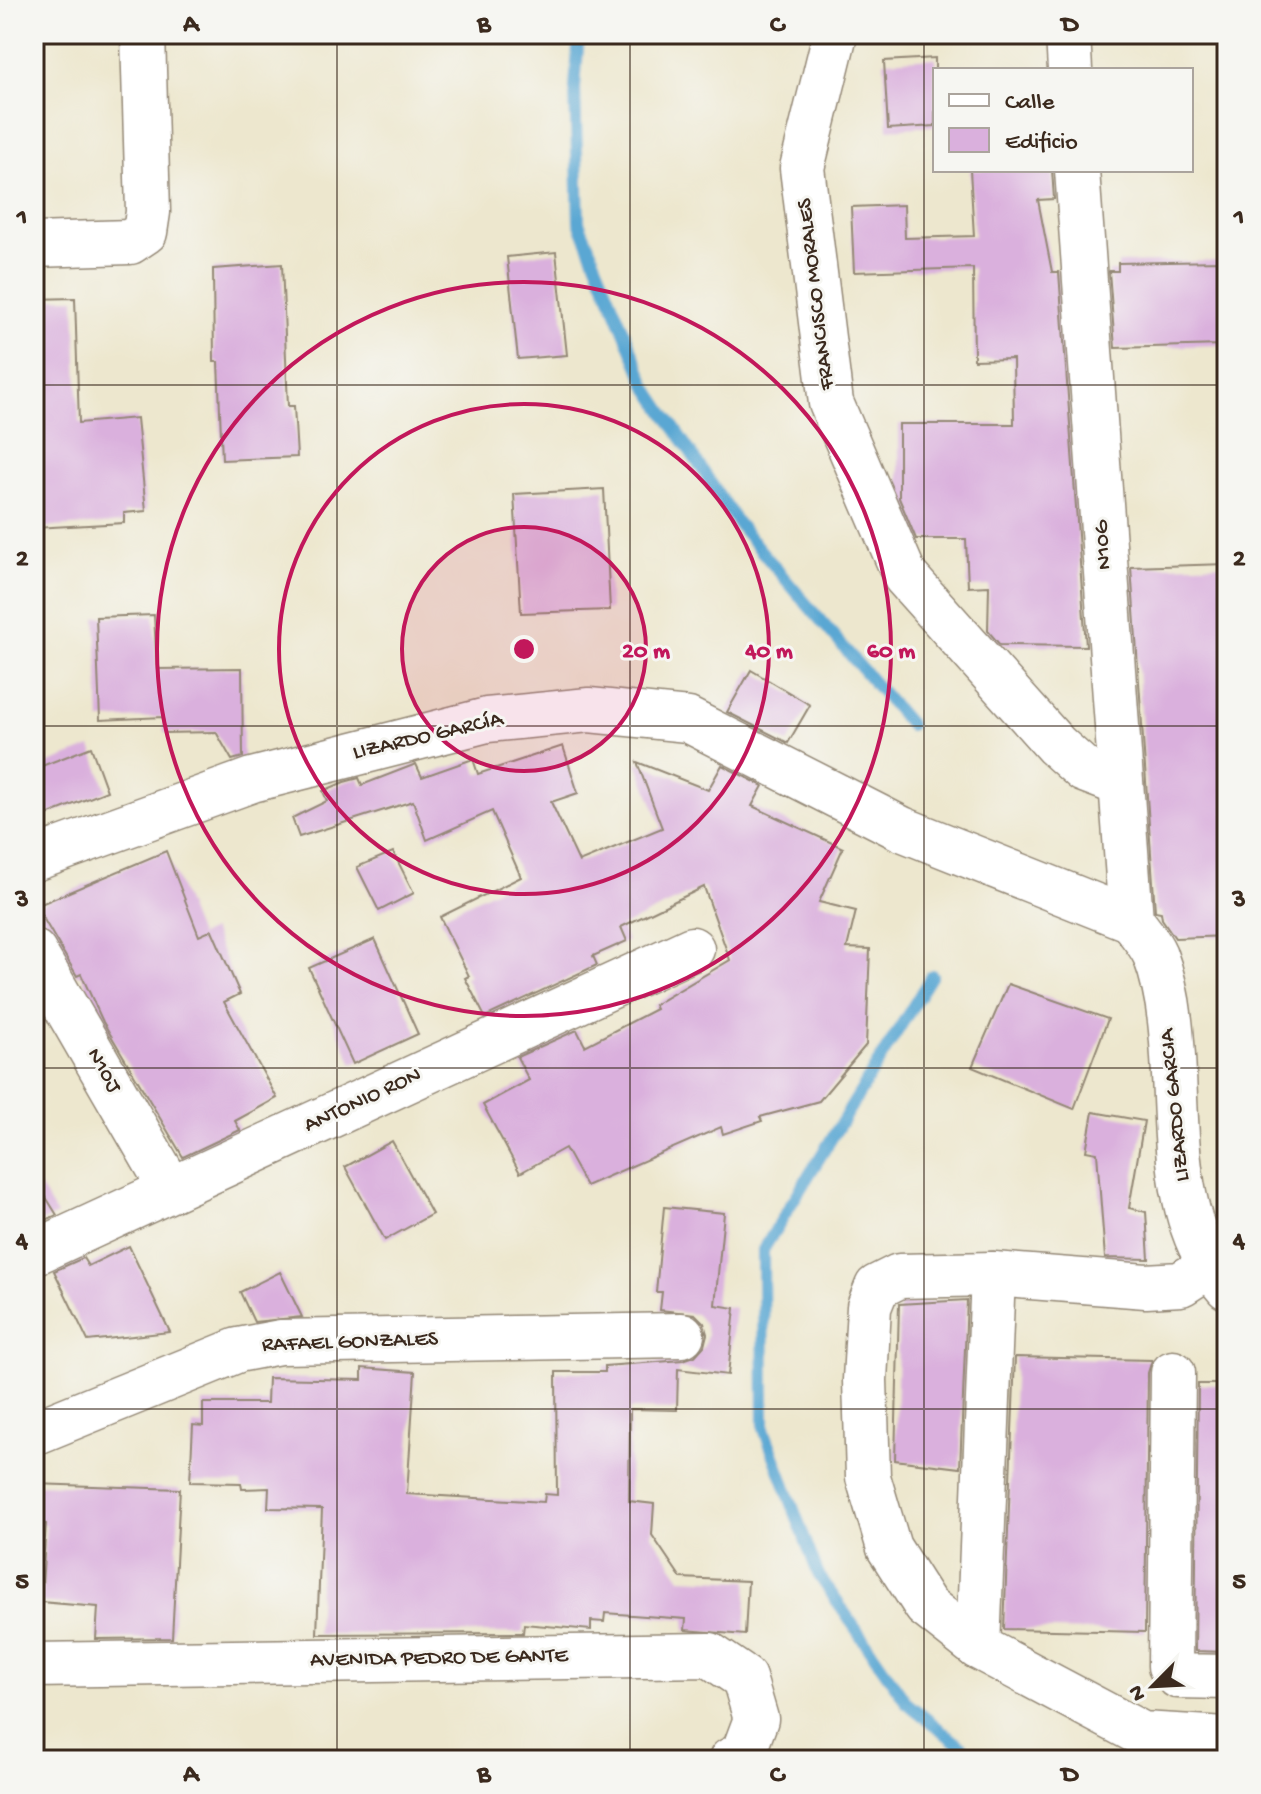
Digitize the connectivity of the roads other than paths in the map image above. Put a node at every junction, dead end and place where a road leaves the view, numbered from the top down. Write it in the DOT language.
graph roads {
  1 [pos="143,34"];
  2 [pos="835,34"];
  3 [pos="1068,34"];
  4 [pos="1070,68"];
  5 [pos="1077,172"];
  6 [pos="34,245"];
  7 [pos="1121,784"];
  8 [pos="34,859"];
  9 [pos="1131,920"];
  10 [pos="692,949"];
  11 [pos="34,952"];
  12 [pos="171,1189"];
  13 [pos="34,1253"];
  14 [pos="993,1274"];
  15 [pos="1218,1276"];
  16 [pos="682,1335"];
  17 [pos="1173,1373"];
  18 [pos="34,1433"];
  19 [pos="978,1647"];
  20 [pos="34,1665"];
  21 [pos="1227,1677"];
  22 [pos="1227,1739"];
  23 [pos="731,1760"];
  1 -- 6 [label="street"];
  2 -- 7 [label="street, FRANCISCO MORALES"];
  3 -- 4 [label="street"];
  5 -- 7 [label="street, N10G"];
  7 -- 9 [label="street, N10G"];
  8 -- 9 [label="street, LIZARDO GARCÍA"];
  9 -- 15 [label="street, LIZARDO GARCIA"];
  10 -- 12 [label="street, ANTONIO RON"];
  11 -- 12 [label="street, N10J"];
  12 -- 13 [label="street, ANTONIO RON"];
  14 -- 15 [label="street"];
  14 -- 19 [label="street"];
  14 -- 19 [label="street"];
  16 -- 18 [label="street, RAFAEL GONZALES"];
  17 -- 21 [label="street"];
  19 -- 22 [label="street"];
  20 -- 23 [label="street, AVENIDA PEDRO DE GANTE"];
}
